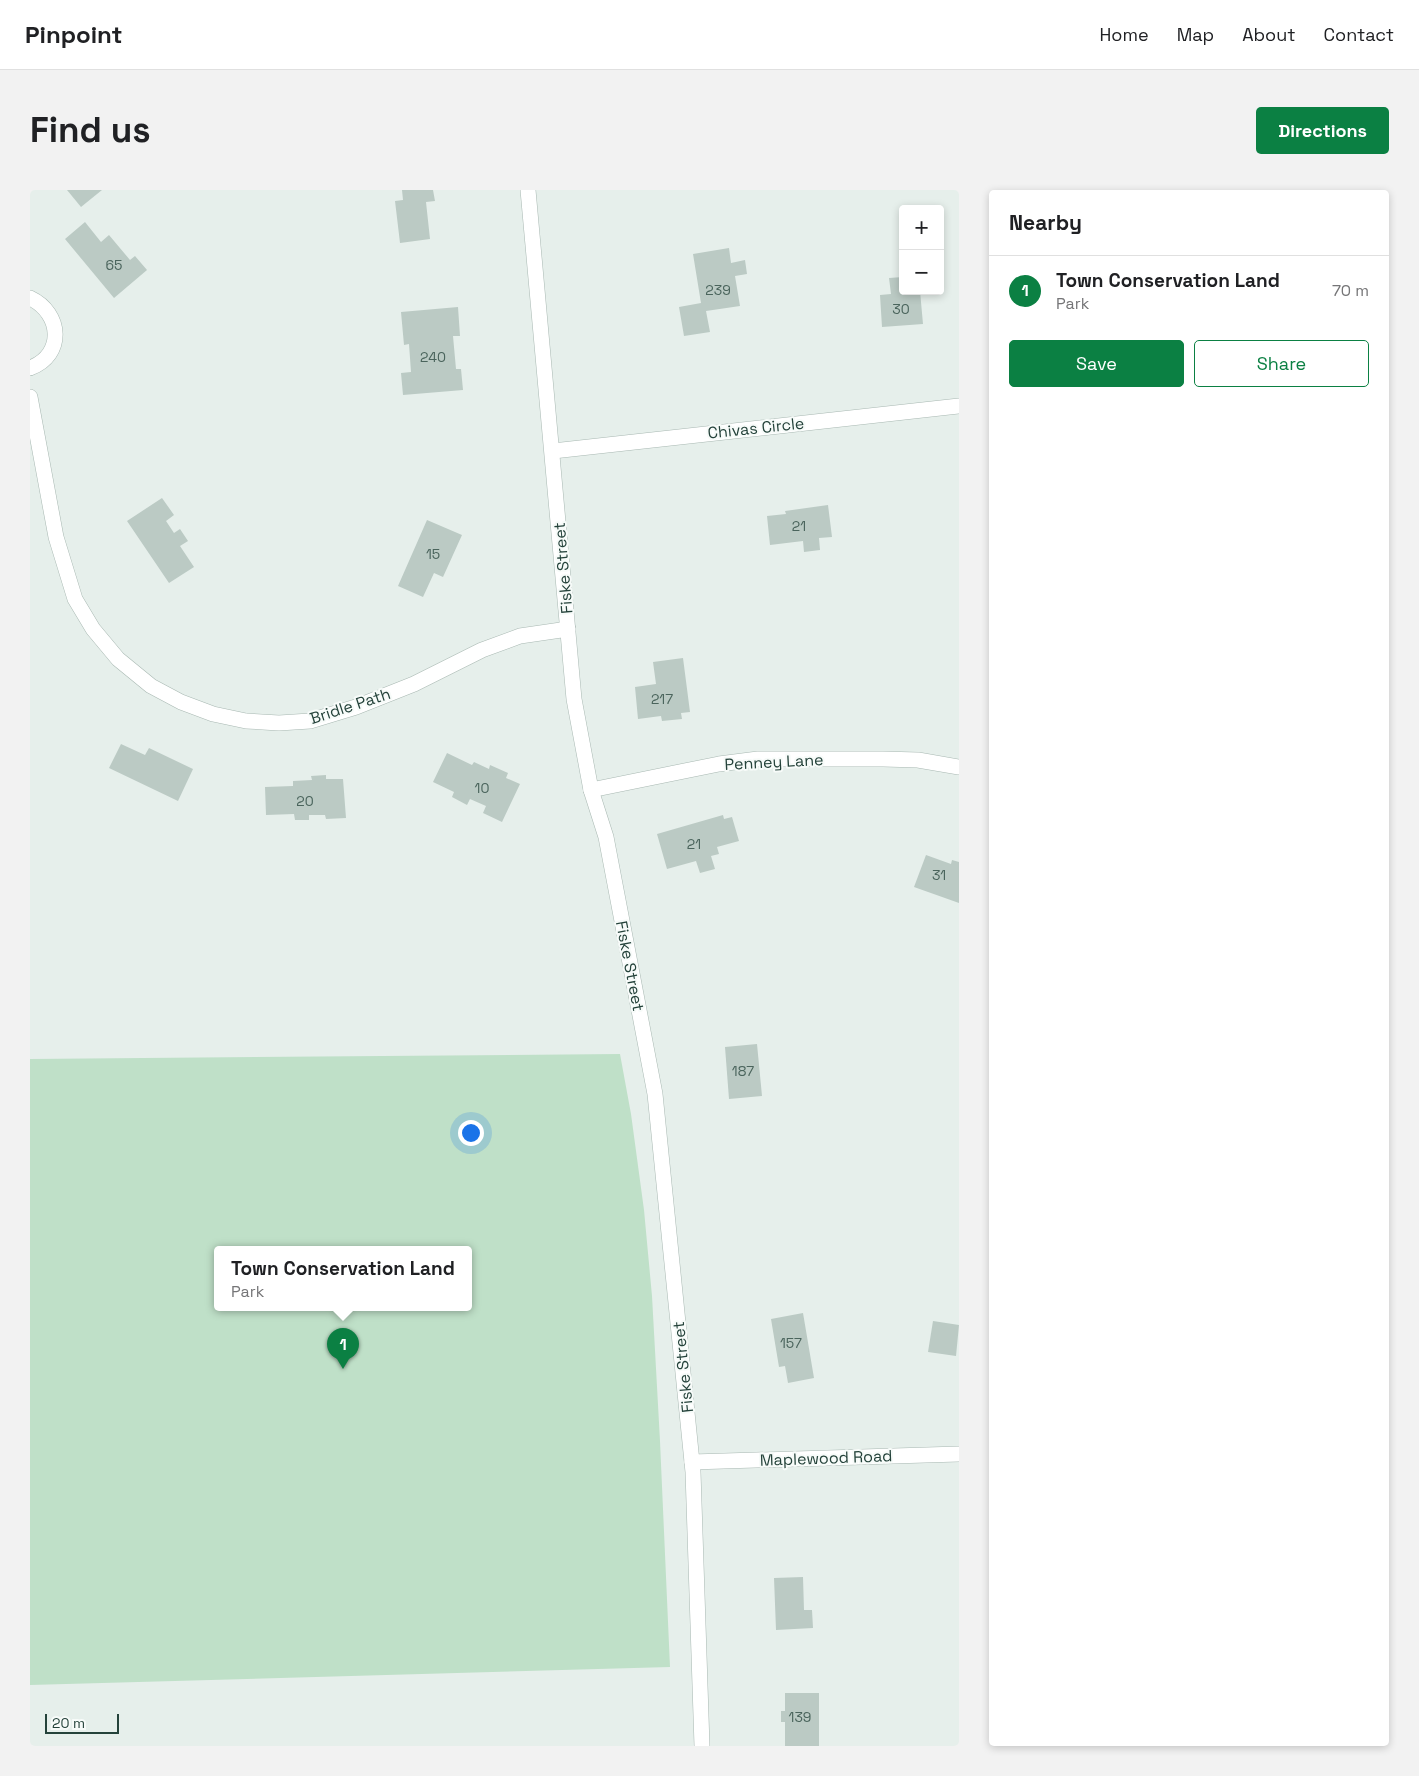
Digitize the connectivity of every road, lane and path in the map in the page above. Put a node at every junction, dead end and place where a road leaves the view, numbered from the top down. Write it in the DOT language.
graph roads {
  1 [pos="528,190"];
  2 [pos="30,298"];
  3 [pos="30,368"];
  4 [pos="30,397"];
  5 [pos="959,406"];
  6 [pos="553,451"];
  7 [pos="568,629"];
  8 [pos="959,766"];
  9 [pos="592,790"];
  10 [pos="959,1454"];
  11 [pos="692,1462"];
  12 [pos="702,1746"];
  1 -- 6 [label="street, Fiske Street"];
  2 -- 3 [label="street"];
  4 -- 7 [label="street, Bridle Path"];
  5 -- 6 [label="street, Chivas Circle"];
  6 -- 7 [label="street, Fiske Street"];
  7 -- 9 [label="street, Fiske Street"];
  8 -- 9 [label="street, Penney Lane"];
  9 -- 11 [label="street, Fiske Street"];
  10 -- 11 [label="street, Maplewood Road"];
  11 -- 12 [label="street, Fiske Street"];
}
